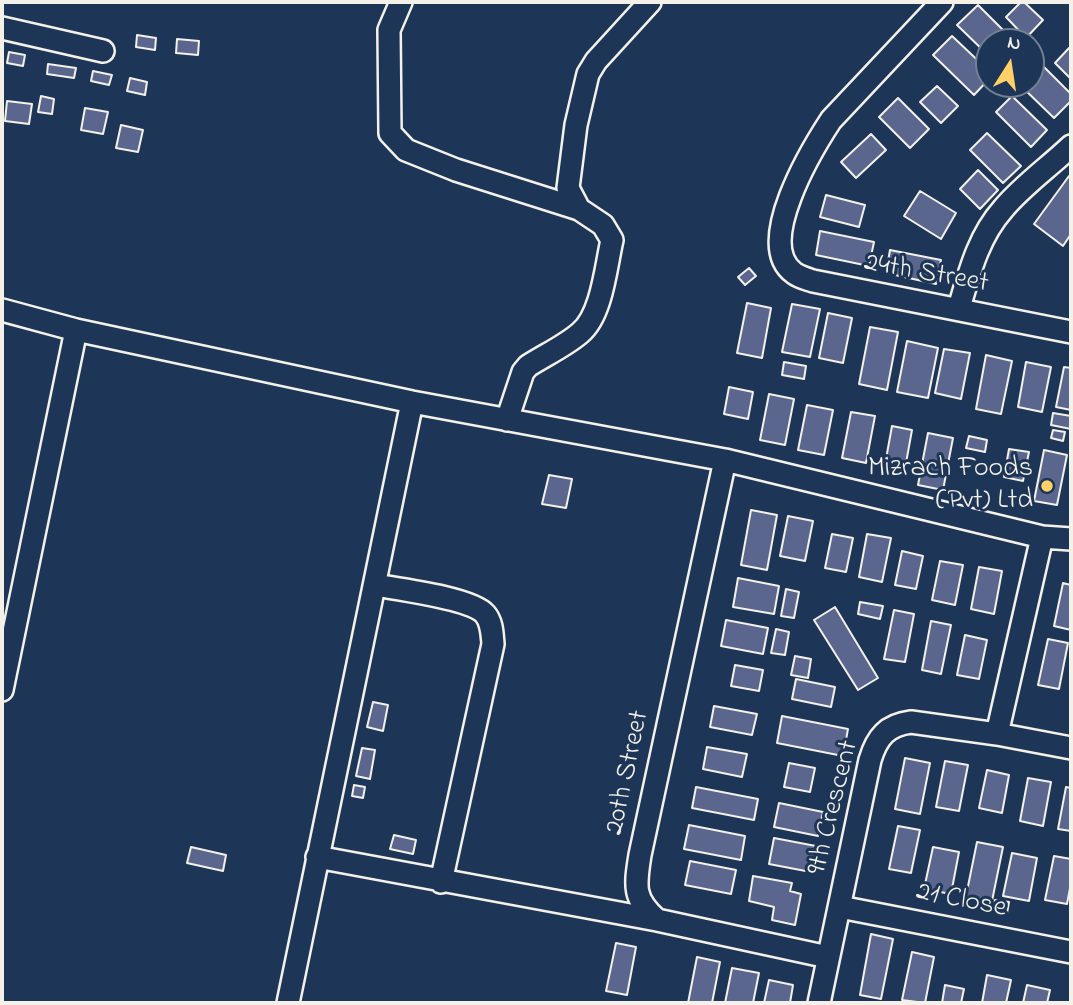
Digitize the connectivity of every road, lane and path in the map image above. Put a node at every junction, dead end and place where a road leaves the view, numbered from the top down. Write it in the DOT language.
graph roads {
  1 [pos="401,2"];
  2 [pos="650,2"];
  3 [pos="942,2"];
  4 [pos="2,28"];
  5 [pos="103,51"];
  6 [pos="1071,146"];
  7 [pos="579,209"];
  8 [pos="959,309"];
  9 [pos="2,310"];
  10 [pos="76,330"];
  11 [pos="1071,332"];
  12 [pos="412,402"];
  13 [pos="507,420"];
  14 [pos="725,460"];
  15 [pos="1042,537"];
  16 [pos="1071,539"];
  17 [pos="375,584"];
  18 [pos="2,690"];
  19 [pos="997,734"];
  20 [pos="1071,748"];
  21 [pos="317,857"];
  22 [pos="441,882"];
  23 [pos="840,907"];
  24 [pos="657,920"];
  25 [pos="1071,952"];
  26 [pos="828,957"];
  27 [pos="288,1003"];
  28 [pos="819,1003"];
  1 -- 7 [label="street"];
  2 -- 7 [label="street"];
  3 -- 8 [label="street, 24th Street"];
  4 -- 5 [label="street"];
  6 -- 8 [label="street"];
  7 -- 13 [label="street"];
  8 -- 11 [label="street, 24th Street"];
  9 -- 10 [label="street"];
  10 -- 12 [label="street"];
  10 -- 18 [label="street"];
  12 -- 13 [label="street"];
  12 -- 17 [label="street"];
  13 -- 14 [label="street"];
  14 -- 15 [label="street"];
  14 -- 24 [label="street, 20th Street"];
  15 -- 16 [label="street"];
  15 -- 19 [label="street"];
  17 -- 21 [label="street"];
  17 -- 22 [label="street"];
  19 -- 20 [label="street, 9th Crescent"];
  19 -- 23 [label="street, 9th Crescent"];
  21 -- 22 [label="street"];
  21 -- 27 [label="street"];
  22 -- 24 [label="street"];
  23 -- 25 [label="street, 21 Close"];
  23 -- 26 [label="street, 9th Crescent"];
  24 -- 26 [label="street"];
  26 -- 28 [label="street, 9th Crescent"];
}
